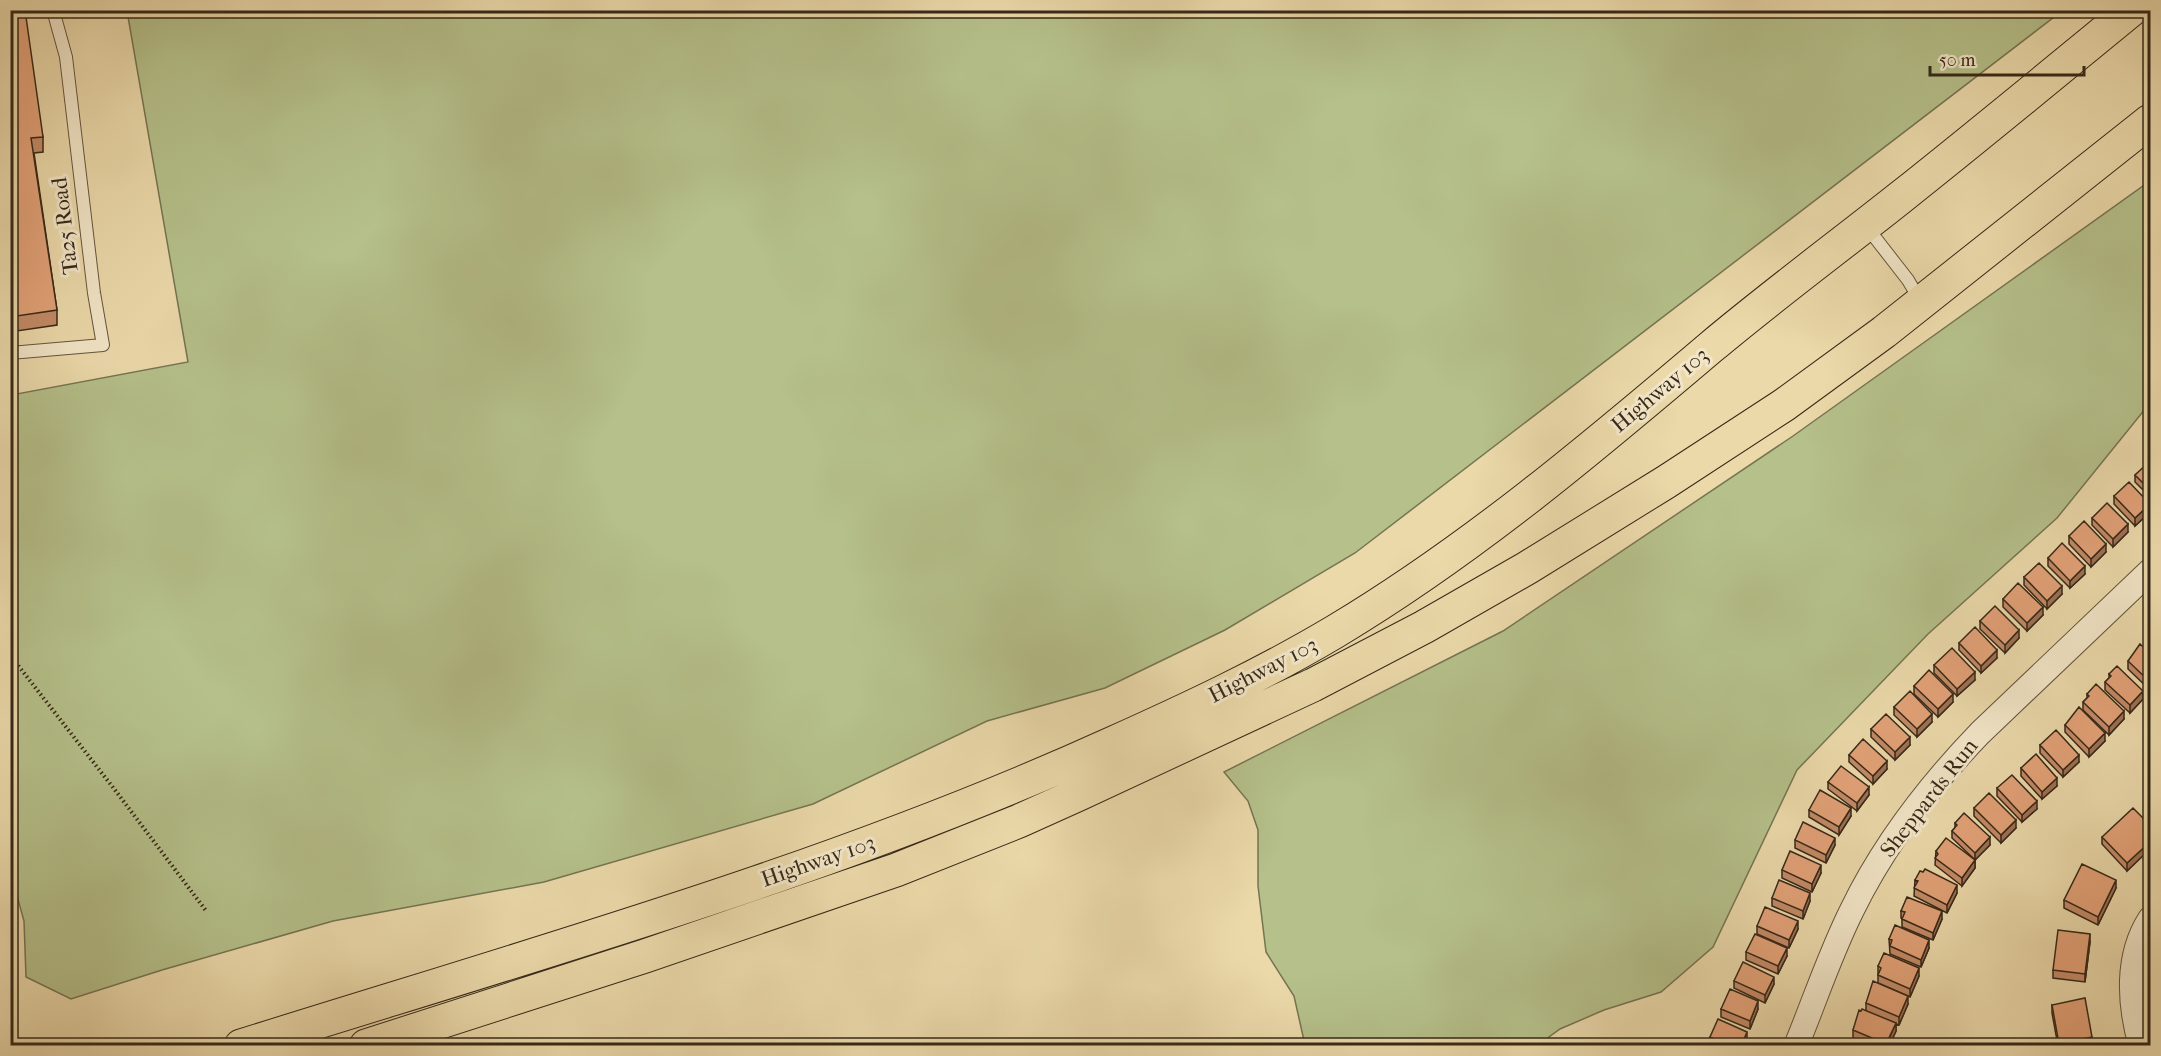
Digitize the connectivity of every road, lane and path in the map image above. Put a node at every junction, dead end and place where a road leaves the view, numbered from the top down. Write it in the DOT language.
graph roads {
  1 [pos="53,10"];
  2 [pos="2131,10"];
  3 [pos="2151,121"];
  4 [pos="1865,225"];
  5 [pos="1922,303"];
  6 [pos="10,353"];
  7 [pos="2151,571"];
  8 [pos="10,655"];
  9 [pos="207,912"];
  10 [pos="2151,919"];
  11 [pos="615,966"];
  12 [pos="241,1046"];
  13 [pos="366,1046"];
  14 [pos="410,1046"];
  15 [pos="1796,1046"];
  16 [pos="2141,1046"];
  1 -- 6 [label="lane, Ta25 Road"];
  2 -- 4 [label="highway, Highway 103"];
  3 -- 5 [label="highway, Highway 103"];
  4 -- 5 [label="lane"];
  4 -- 12 [label="highway, Highway 103"];
  5 -- 11 [label="highway, Highway 103"];
  7 -- 15 [label="street, Sheppards Run"];
  8 -- 9 [label="path"];
  10 -- 16 [label="street"];
  11 -- 13 [label="highway, Highway 103"];
  11 -- 14 [label="highway"];
}
